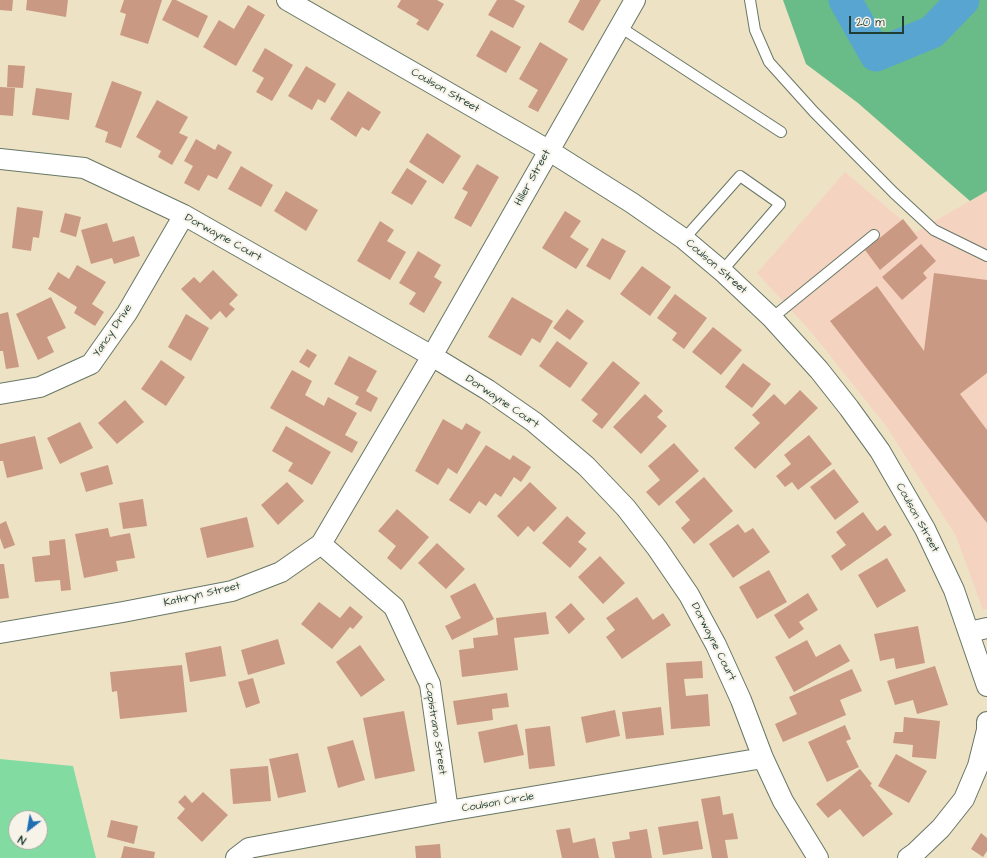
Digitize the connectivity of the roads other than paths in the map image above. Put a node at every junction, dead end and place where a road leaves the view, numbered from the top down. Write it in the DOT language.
graph roads {
  1 [pos="287,0"];
  2 [pos="635,0"];
  3 [pos="750,0"];
  4 [pos="620,27"];
  5 [pos="781,132"];
  6 [pos="548,150"];
  7 [pos="0,159"];
  8 [pos="184,215"];
  9 [pos="874,235"];
  10 [pos="684,239"];
  11 [pos="987,256"];
  12 [pos="722,271"];
  13 [pos="772,318"];
  14 [pos="432,356"];
  15 [pos="0,394"];
  16 [pos="321,544"];
  17 [pos="978,630"];
  18 [pos="0,633"];
  19 [pos="987,686"];
  20 [pos="987,722"];
  21 [pos="763,758"];
  22 [pos="448,812"];
  23 [pos="236,858"];
  24 [pos="818,858"];
  25 [pos="908,858"];
  1 -- 6 [label="street, Coulson Street"];
  2 -- 4 [label="street, Hiller Street"];
  3 -- 11 [label="lane"];
  4 -- 5 [label="lane"];
  4 -- 6 [label="street, Hiller Street"];
  6 -- 10 [label="street, Coulson Street"];
  6 -- 14 [label="street, Hiller Street"];
  7 -- 8 [label="street, Dorwayne Court"];
  8 -- 14 [label="street, Dorwayne Court"];
  8 -- 15 [label="street, Yancy Drive"];
  9 -- 13 [label="lane"];
  10 -- 12 [label="street, Coulson Street"];
  10 -- 12 [label="lane"];
  12 -- 13 [label="street, Coulson Street"];
  13 -- 17 [label="street, Coulson Street"];
  14 -- 16 [label="street, Kathryn Street"];
  14 -- 21 [label="street, Dorwayne Court"];
  16 -- 18 [label="street, Kathryn Street"];
  16 -- 22 [label="street, Capistrano Street"];
  17 -- 19 [label="street, Coulson Street"];
  20 -- 25 [label="street"];
  21 -- 22 [label="street, Coulson Circle"];
  21 -- 24 [label="street, Dorwayne Court"];
  22 -- 23 [label="street, Coulson Circle"];
}
